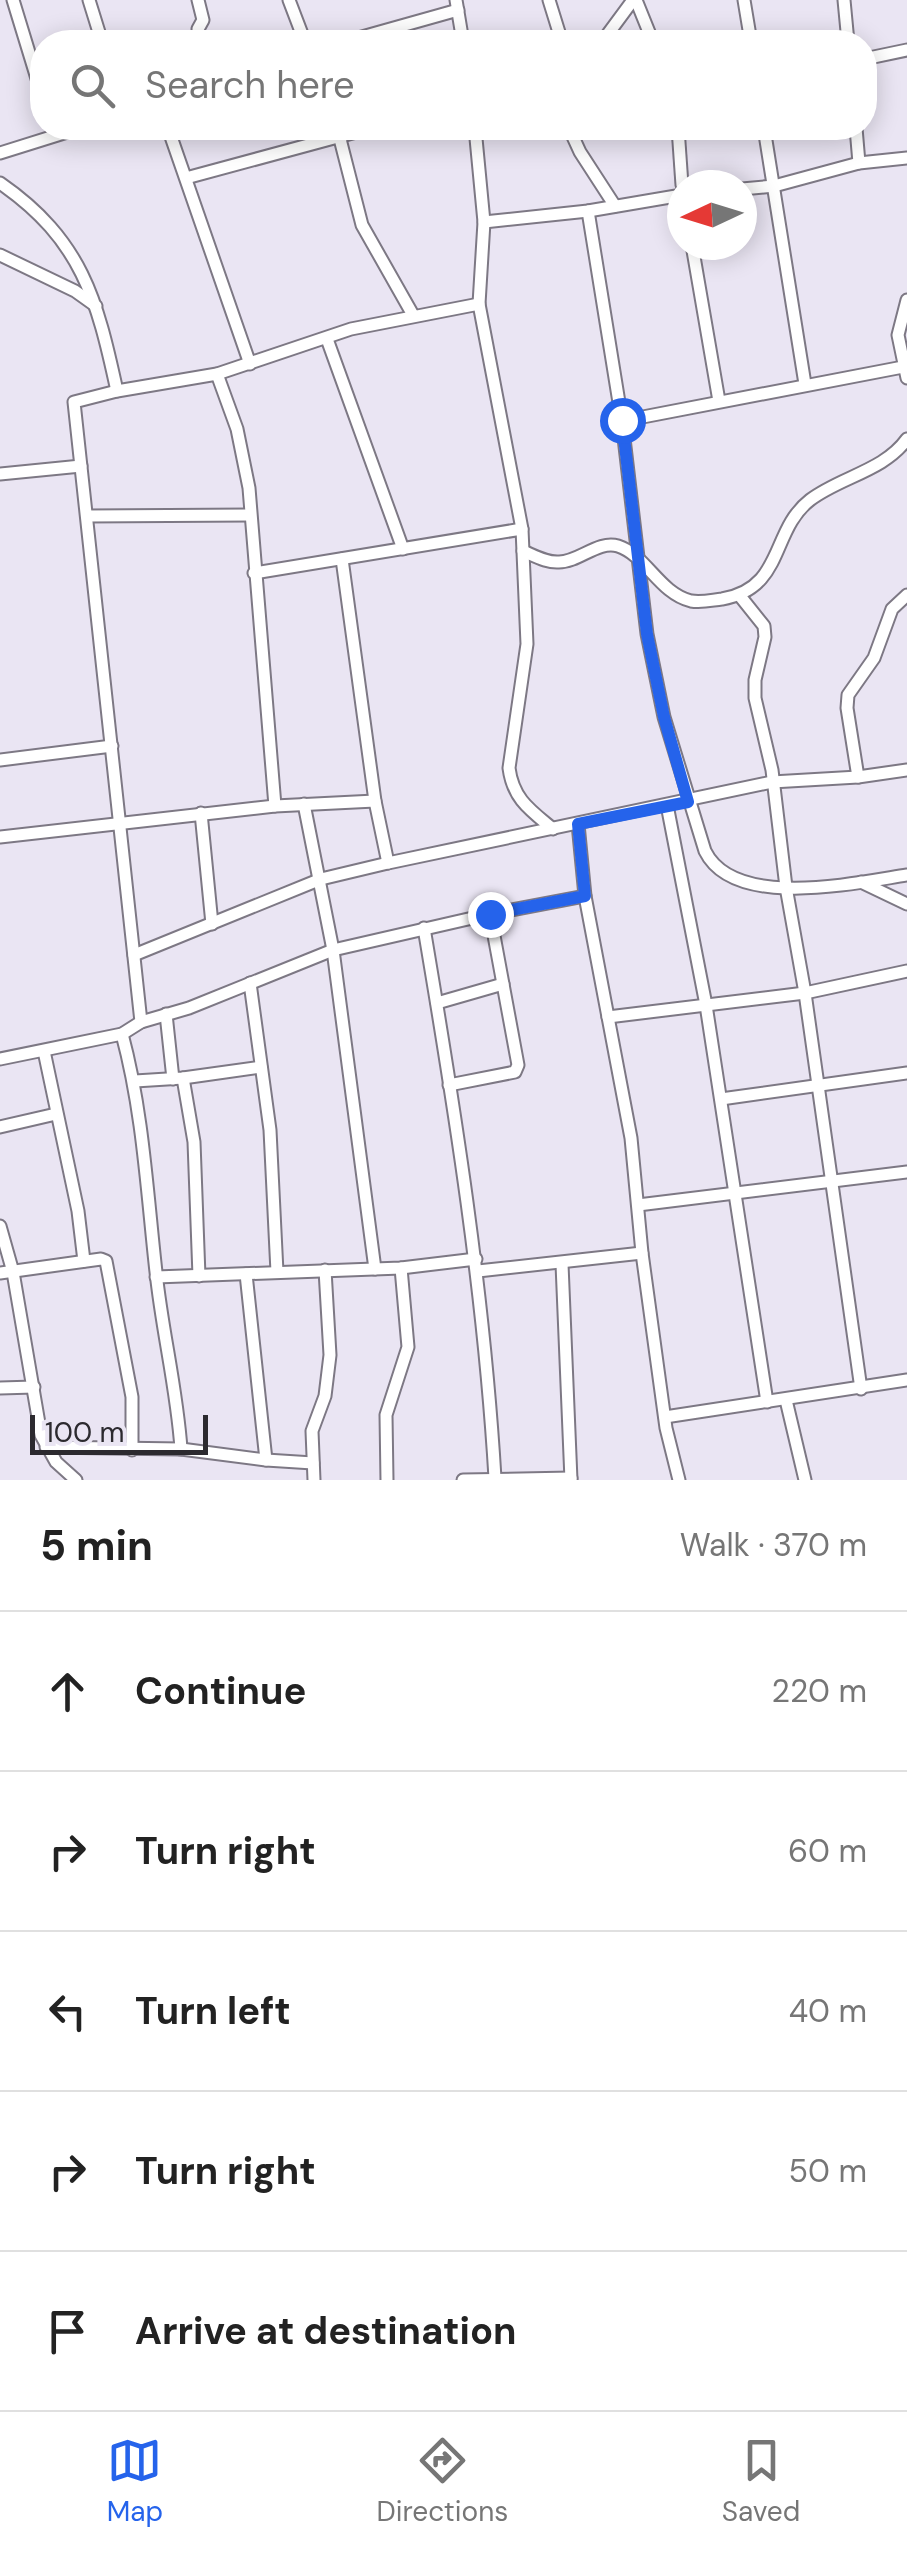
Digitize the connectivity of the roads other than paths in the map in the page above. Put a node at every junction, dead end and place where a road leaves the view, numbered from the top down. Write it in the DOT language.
graph roads {
  1 [pos="12,0"];
  2 [pos="89,0"];
  3 [pos="198,0"];
  4 [pos="290,0"];
  5 [pos="549,0"];
  6 [pos="634,0"];
  7 [pos="744,0"];
  8 [pos="844,0"];
  9 [pos="457,5"];
  10 [pos="98,30"];
  11 [pos="198,30"];
  12 [pos="301,30"];
  13 [pos="381,30"];
  14 [pos="461,30"];
  15 [pos="558,30"];
  16 [pos="611,30"];
  17 [pos="647,30"];
  18 [pos="749,30"];
  19 [pos="847,30"];
  20 [pos="907,50"];
  21 [pos="877,56"];
  22 [pos="30,57"];
  23 [pos="33,140"];
  24 [pos="172,140"];
  25 [pos="306,140"];
  26 [pos="337,140"];
  27 [pos="476,140"];
  28 [pos="574,140"];
  29 [pos="679,140"];
  30 [pos="766,140"];
  31 [pos="857,140"];
  32 [pos="0,153"];
  33 [pos="907,158"];
  34 [pos="859,163"];
  35 [pos="681,170"];
  36 [pos="186,178"];
  37 [pos="0,183"];
  38 [pos="774,186"];
  39 [pos="757,188"];
  40 [pos="667,197"];
  41 [pos="615,206"];
  42 [pos="588,211"];
  43 [pos="484,222"];
  44 [pos="0,255"];
  45 [pos="695,260"];
  46 [pos="907,300"];
  47 [pos="478,304"];
  48 [pos="96,306"];
  49 [pos="412,316"];
  50 [pos="327,339"];
  51 [pos="250,364"];
  52 [pos="905,373"];
  53 [pos="216,374"];
  54 [pos="805,384"];
  55 [pos="117,391"];
  56 [pos="719,401"];
  57 [pos="622,420"];
  58 [pos="907,439"];
  59 [pos="81,466"];
  60 [pos="0,474"];
  61 [pos="250,515"];
  62 [pos="87,516"];
  63 [pos="522,529"];
  64 [pos="403,549"];
  65 [pos="523,551"];
  66 [pos="636,557"];
  67 [pos="342,559"];
  68 [pos="254,574"];
  69 [pos="907,595"];
  70 [pos="740,596"];
  71 [pos="112,746"];
  72 [pos="0,760"];
  73 [pos="907,770"];
  74 [pos="858,777"];
  75 [pos="772,782"];
  76 [pos="374,801"];
  77 [pos="688,802"];
  78 [pos="304,804"];
  79 [pos="667,805"];
  80 [pos="275,806"];
  81 [pos="201,813"];
  82 [pos="120,822"];
  83 [pos="578,824"];
  84 [pos="554,829"];
  85 [pos="0,837"];
  86 [pos="388,863"];
  87 [pos="907,875"];
  88 [pos="321,880"];
  89 [pos="862,882"];
  90 [pos="786,887"];
  91 [pos="585,896"];
  92 [pos="907,904"];
  93 [pos="490,914"];
  94 [pos="212,924"];
  95 [pos="424,928"];
  96 [pos="333,950"];
  97 [pos="134,955"];
  98 [pos="907,971"];
  99 [pos="250,983"];
  100 [pos="503,984"];
  101 [pos="805,992"];
  102 [pos="437,1003"];
  103 [pos="706,1005"];
  104 [pos="166,1014"];
  105 [pos="608,1016"];
  106 [pos="141,1022"];
  107 [pos="122,1034"];
  108 [pos="44,1051"];
  109 [pos="0,1059"];
  110 [pos="261,1067"];
  111 [pos="907,1073"];
  112 [pos="178,1079"];
  113 [pos="135,1082"];
  114 [pos="449,1085"];
  115 [pos="818,1088"];
  116 [pos="720,1099"];
  117 [pos="56,1114"];
  118 [pos="0,1127"];
  119 [pos="907,1172"];
  120 [pos="832,1181"];
  121 [pos="734,1192"];
  122 [pos="638,1205"];
  123 [pos="0,1226"];
  124 [pos="642,1253"];
  125 [pos="84,1261"];
  126 [pos="562,1264"];
  127 [pos="477,1265"];
  128 [pos="401,1268"];
  129 [pos="375,1269"];
  130 [pos="325,1270"];
  131 [pos="7,1272"];
  132 [pos="278,1272"];
  133 [pos="246,1274"];
  134 [pos="199,1276"];
  135 [pos="156,1277"];
  136 [pos="907,1380"];
  137 [pos="34,1387"];
  138 [pos="0,1388"];
  139 [pos="861,1388"];
  140 [pos="786,1400"];
  141 [pos="767,1402"];
  142 [pos="665,1418"];
  143 [pos="46,1447"];
  144 [pos="181,1449"];
  145 [pos="132,1450"];
  146 [pos="266,1460"];
  147 [pos="313,1463"];
  148 [pos="494,1478"];
  149 [pos="571,1479"];
  150 [pos="76,1480"];
  151 [pos="314,1480"];
  152 [pos="387,1480"];
  153 [pos="463,1480"];
  154 [pos="680,1480"];
  155 [pos="804,1480"];
  1 -- 22 [label="street"];
  2 -- 10 [label="street"];
  3 -- 11 [label="street"];
  4 -- 12 [label="street"];
  5 -- 15 [label="street"];
  6 -- 16 [label="street"];
  6 -- 17 [label="street"];
  7 -- 18 [label="street"];
  8 -- 19 [label="street"];
  9 -- 13 [label="street"];
  9 -- 14 [label="street"];
  20 -- 21 [label="street"];
  23 -- 32 [label="street"];
  24 -- 36 [label="street"];
  25 -- 36 [label="street"];
  26 -- 49 [label="street"];
  27 -- 43 [label="street"];
  28 -- 41 [label="street"];
  29 -- 35 [label="street"];
  30 -- 38 [label="street"];
  31 -- 34 [label="street"];
  33 -- 34 [label="street"];
  34 -- 38 [label="street"];
  36 -- 51 [label="street"];
  37 -- 48 [label="street"];
  38 -- 39 [label="street"];
  38 -- 54 [label="street"];
  40 -- 41 [label="street"];
  41 -- 42 [label="street"];
  42 -- 43 [label="street"];
  42 -- 57 [label="street"];
  43 -- 47 [label="street"];
  44 -- 48 [label="street"];
  45 -- 56 [label="street"];
  46 -- 52 [label="street"];
  47 -- 49 [label="street"];
  47 -- 63 [label="street"];
  48 -- 55 [label="street"];
  49 -- 50 [label="street"];
  50 -- 51 [label="street"];
  50 -- 64 [label="street"];
  51 -- 53 [label="street"];
  52 -- 54 [label="street"];
  53 -- 55 [label="street"];
  53 -- 61 [label="street"];
  54 -- 56 [label="street"];
  55 -- 59 [label="street"];
  56 -- 57 [label="street"];
  57 -- 66 [label="street"];
  58 -- 70 [label="street"];
  59 -- 60 [label="street"];
  59 -- 62 [label="street"];
  61 -- 62 [label="street"];
  61 -- 68 [label="street"];
  62 -- 71 [label="street"];
  63 -- 64 [label="street"];
  63 -- 65 [label="street"];
  64 -- 67 [label="street"];
  65 -- 66 [label="street"];
  65 -- 84 [label="street"];
  66 -- 70 [label="street"];
  66 -- 77 [label="street"];
  67 -- 68 [label="street"];
  67 -- 76 [label="street"];
  68 -- 80 [label="street"];
  69 -- 74 [label="street"];
  70 -- 75 [label="street"];
  71 -- 72 [label="street"];
  71 -- 82 [label="street"];
  73 -- 74 [label="street"];
  74 -- 75 [label="street"];
  75 -- 77 [label="street"];
  75 -- 90 [label="street"];
  76 -- 78 [label="street"];
  76 -- 86 [label="street"];
  77 -- 79 [label="street"];
  77 -- 90 [label="street"];
  78 -- 80 [label="street"];
  78 -- 88 [label="street"];
  79 -- 83 [label="street"];
  79 -- 103 [label="street"];
  80 -- 81 [label="street"];
  81 -- 82 [label="street"];
  81 -- 94 [label="street"];
  82 -- 85 [label="street"];
  82 -- 97 [label="street"];
  83 -- 84 [label="street"];
  83 -- 91 [label="street"];
  84 -- 86 [label="street"];
  86 -- 88 [label="street"];
  87 -- 89 [label="street"];
  88 -- 94 [label="street"];
  88 -- 96 [label="street"];
  89 -- 90 [label="street"];
  89 -- 92 [label="street"];
  90 -- 101 [label="street"];
  91 -- 93 [label="street"];
  91 -- 105 [label="street"];
  93 -- 95 [label="street"];
  93 -- 100 [label="street"];
  94 -- 97 [label="street"];
  95 -- 96 [label="street"];
  95 -- 102 [label="street"];
  96 -- 99 [label="street"];
  96 -- 129 [label="street"];
  97 -- 106 [label="street"];
  98 -- 101 [label="street"];
  99 -- 104 [label="street"];
  99 -- 110 [label="street"];
  100 -- 102 [label="street"];
  100 -- 114 [label="street"];
  101 -- 103 [label="street"];
  101 -- 115 [label="street"];
  102 -- 114 [label="street"];
  103 -- 105 [label="street"];
  103 -- 116 [label="street"];
  104 -- 106 [label="street"];
  104 -- 112 [label="street"];
  105 -- 122 [label="street"];
  106 -- 107 [label="street"];
  107 -- 108 [label="street"];
  107 -- 113 [label="street"];
  108 -- 109 [label="street"];
  108 -- 117 [label="street"];
  110 -- 112 [label="street"];
  110 -- 132 [label="street"];
  111 -- 115 [label="street"];
  112 -- 113 [label="street"];
  112 -- 134 [label="street"];
  113 -- 135 [label="street"];
  114 -- 127 [label="street"];
  115 -- 116 [label="street"];
  115 -- 120 [label="street"];
  116 -- 121 [label="street"];
  117 -- 118 [label="street"];
  117 -- 125 [label="street"];
  119 -- 120 [label="street"];
  120 -- 121 [label="street"];
  120 -- 139 [label="street"];
  121 -- 122 [label="street"];
  121 -- 141 [label="street"];
  122 -- 124 [label="street"];
  123 -- 131 [label="street"];
  124 -- 126 [label="street"];
  124 -- 142 [label="street"];
  125 -- 131 [label="street"];
  125 -- 145 [label="street"];
  126 -- 127 [label="street"];
  126 -- 149 [label="street"];
  127 -- 128 [label="street"];
  127 -- 148 [label="street"];
  128 -- 129 [label="street"];
  128 -- 152 [label="street"];
  129 -- 130 [label="street"];
  130 -- 132 [label="street"];
  130 -- 147 [label="street"];
  131 -- 137 [label="street"];
  132 -- 133 [label="street"];
  133 -- 134 [label="street"];
  133 -- 146 [label="street"];
  134 -- 135 [label="street"];
  135 -- 144 [label="street"];
  136 -- 139 [label="street"];
  137 -- 138 [label="street"];
  137 -- 143 [label="street"];
  139 -- 140 [label="street"];
  140 -- 141 [label="street"];
  140 -- 155 [label="street"];
  141 -- 142 [label="street"];
  142 -- 154 [label="street"];
  143 -- 145 [label="street"];
  143 -- 150 [label="street"];
  144 -- 145 [label="street"];
  144 -- 146 [label="street"];
  146 -- 147 [label="street"];
  147 -- 151 [label="street"];
  148 -- 149 [label="street"];
  148 -- 153 [label="street"];
}
